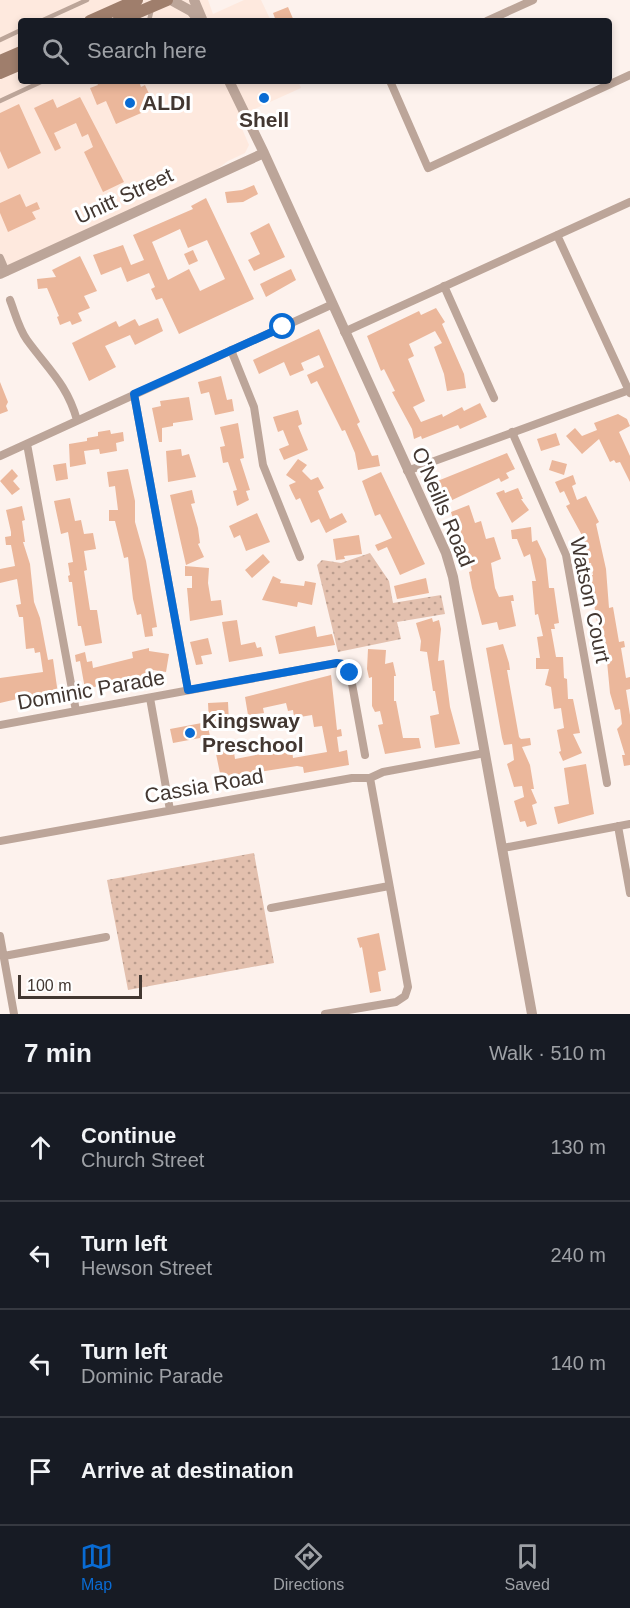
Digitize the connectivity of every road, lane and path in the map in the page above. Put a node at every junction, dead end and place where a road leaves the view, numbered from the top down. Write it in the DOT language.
graph roads {
  1 [pos="87,0"];
  2 [pos="169,0"];
  3 [pos="194,0"];
  4 [pos="533,0"];
  5 [pos="131,1"];
  6 [pos="153,6"];
  7 [pos="48,18"];
  8 [pos="96,18"];
  9 [pos="125,18"];
  10 [pos="150,18"];
  11 [pos="198,18"];
  12 [pos="200,18"];
  13 [pos="494,18"];
  14 [pos="18,31"];
  15 [pos="0,40"];
  16 [pos="18,53"];
  17 [pos="0,61"];
  18 [pos="18,65"];
  19 [pos="0,73"];
  20 [pos="630,75"];
  21 [pos="612,83"];
  22 [pos="37,84"];
  23 [pos="230,84"];
  24 [pos="391,84"];
  25 [pos="610,84"];
  26 [pos="0,101"];
  27 [pos="264,153"];
  28 [pos="630,202"];
  29 [pos="557,235"];
  30 [pos="0,258"];
  31 [pos="3,273"];
  32 [pos="444,286"];
  33 [pos="10,300"];
  34 [pos="333,304"];
  35 [pos="344,332"];
  36 [pos="231,350"];
  37 [pos="629,391"];
  38 [pos="134,394"];
  39 [pos="494,398"];
  40 [pos="77,420"];
  41 [pos="512,432"];
  42 [pos="27,444"];
  43 [pos="0,456"];
  44 [pos="407,471"];
  45 [pos="300,557"];
  46 [pos="188,690"];
  47 [pos="150,698"];
  48 [pos="76,711"];
  49 [pos="0,725"];
  50 [pos="485,753"];
  51 [pos="365,756"];
  52 [pos="370,778"];
  53 [pos="607,783"];
  54 [pos="170,810"];
  55 [pos="630,824"];
  56 [pos="618,826"];
  57 [pos="0,841"];
  58 [pos="503,848"];
  59 [pos="389,886"];
  60 [pos="630,893"];
  61 [pos="272,908"];
  62 [pos="0,936"];
  63 [pos="106,937"];
  64 [pos="4,956"];
  65 [pos="14,1014"];
  66 [pos="325,1014"];
  67 [pos="532,1014"];
  1 -- 7 [label="lane"];
  2 -- 6 [label="main road"];
  2 -- 11 [label="street"];
  3 -- 12 [label="street"];
  4 -- 13 [label="street"];
  5 -- 8 [label="main road"];
  6 -- 9 [label="main road"];
  6 -- 10 [label="lane"];
  14 -- 15 [label="lane"];
  16 -- 17 [label="main road"];
  18 -- 19 [label="main road"];
  20 -- 21 [label="street"];
  22 -- 26 [label="lane"];
  23 -- 27 [label="street, O'Neills Road"];
  24 -- 25 [label="street"];
  27 -- 31 [label="street, Unitt Street"];
  27 -- 34 [label="street, O'Neills Road"];
  28 -- 29 [label="street"];
  29 -- 32 [label="street"];
  29 -- 37 [label="street"];
  30 -- 31 [label="street"];
  32 -- 35 [label="street"];
  32 -- 39 [label="street"];
  33 -- 40 [label="street"];
  34 -- 35 [label="street, O'Neills Road"];
  34 -- 36 [label="street"];
  35 -- 44 [label="street, O'Neills Road"];
  36 -- 38 [label="street"];
  36 -- 45 [label="street"];
  37 -- 41 [label="street"];
  38 -- 40 [label="street"];
  38 -- 46 [label="street"];
  40 -- 42 [label="street"];
  41 -- 44 [label="street"];
  41 -- 53 [label="street, Watson Court"];
  42 -- 43 [label="street"];
  42 -- 48 [label="street"];
  44 -- 50 [label="street, O'Neills Road"];
  46 -- 47 [label="street, Dominic Parade"];
  46 -- 51 [label="street, Dominic Parade"];
  47 -- 48 [label="street, Dominic Parade"];
  47 -- 54 [label="street"];
  48 -- 49 [label="street, Dominic Parade"];
  50 -- 52 [label="street, Cassia Road"];
  50 -- 58 [label="street, O'Neills Road"];
  52 -- 54 [label="street, Cassia Road"];
  52 -- 59 [label="street"];
  54 -- 57 [label="street, Cassia Road"];
  55 -- 56 [label="street"];
  56 -- 58 [label="street"];
  56 -- 60 [label="street"];
  58 -- 67 [label="street, O'Neills Road"];
  59 -- 61 [label="street"];
  59 -- 66 [label="street"];
  62 -- 64 [label="street"];
  63 -- 64 [label="street"];
  64 -- 65 [label="street"];
}
